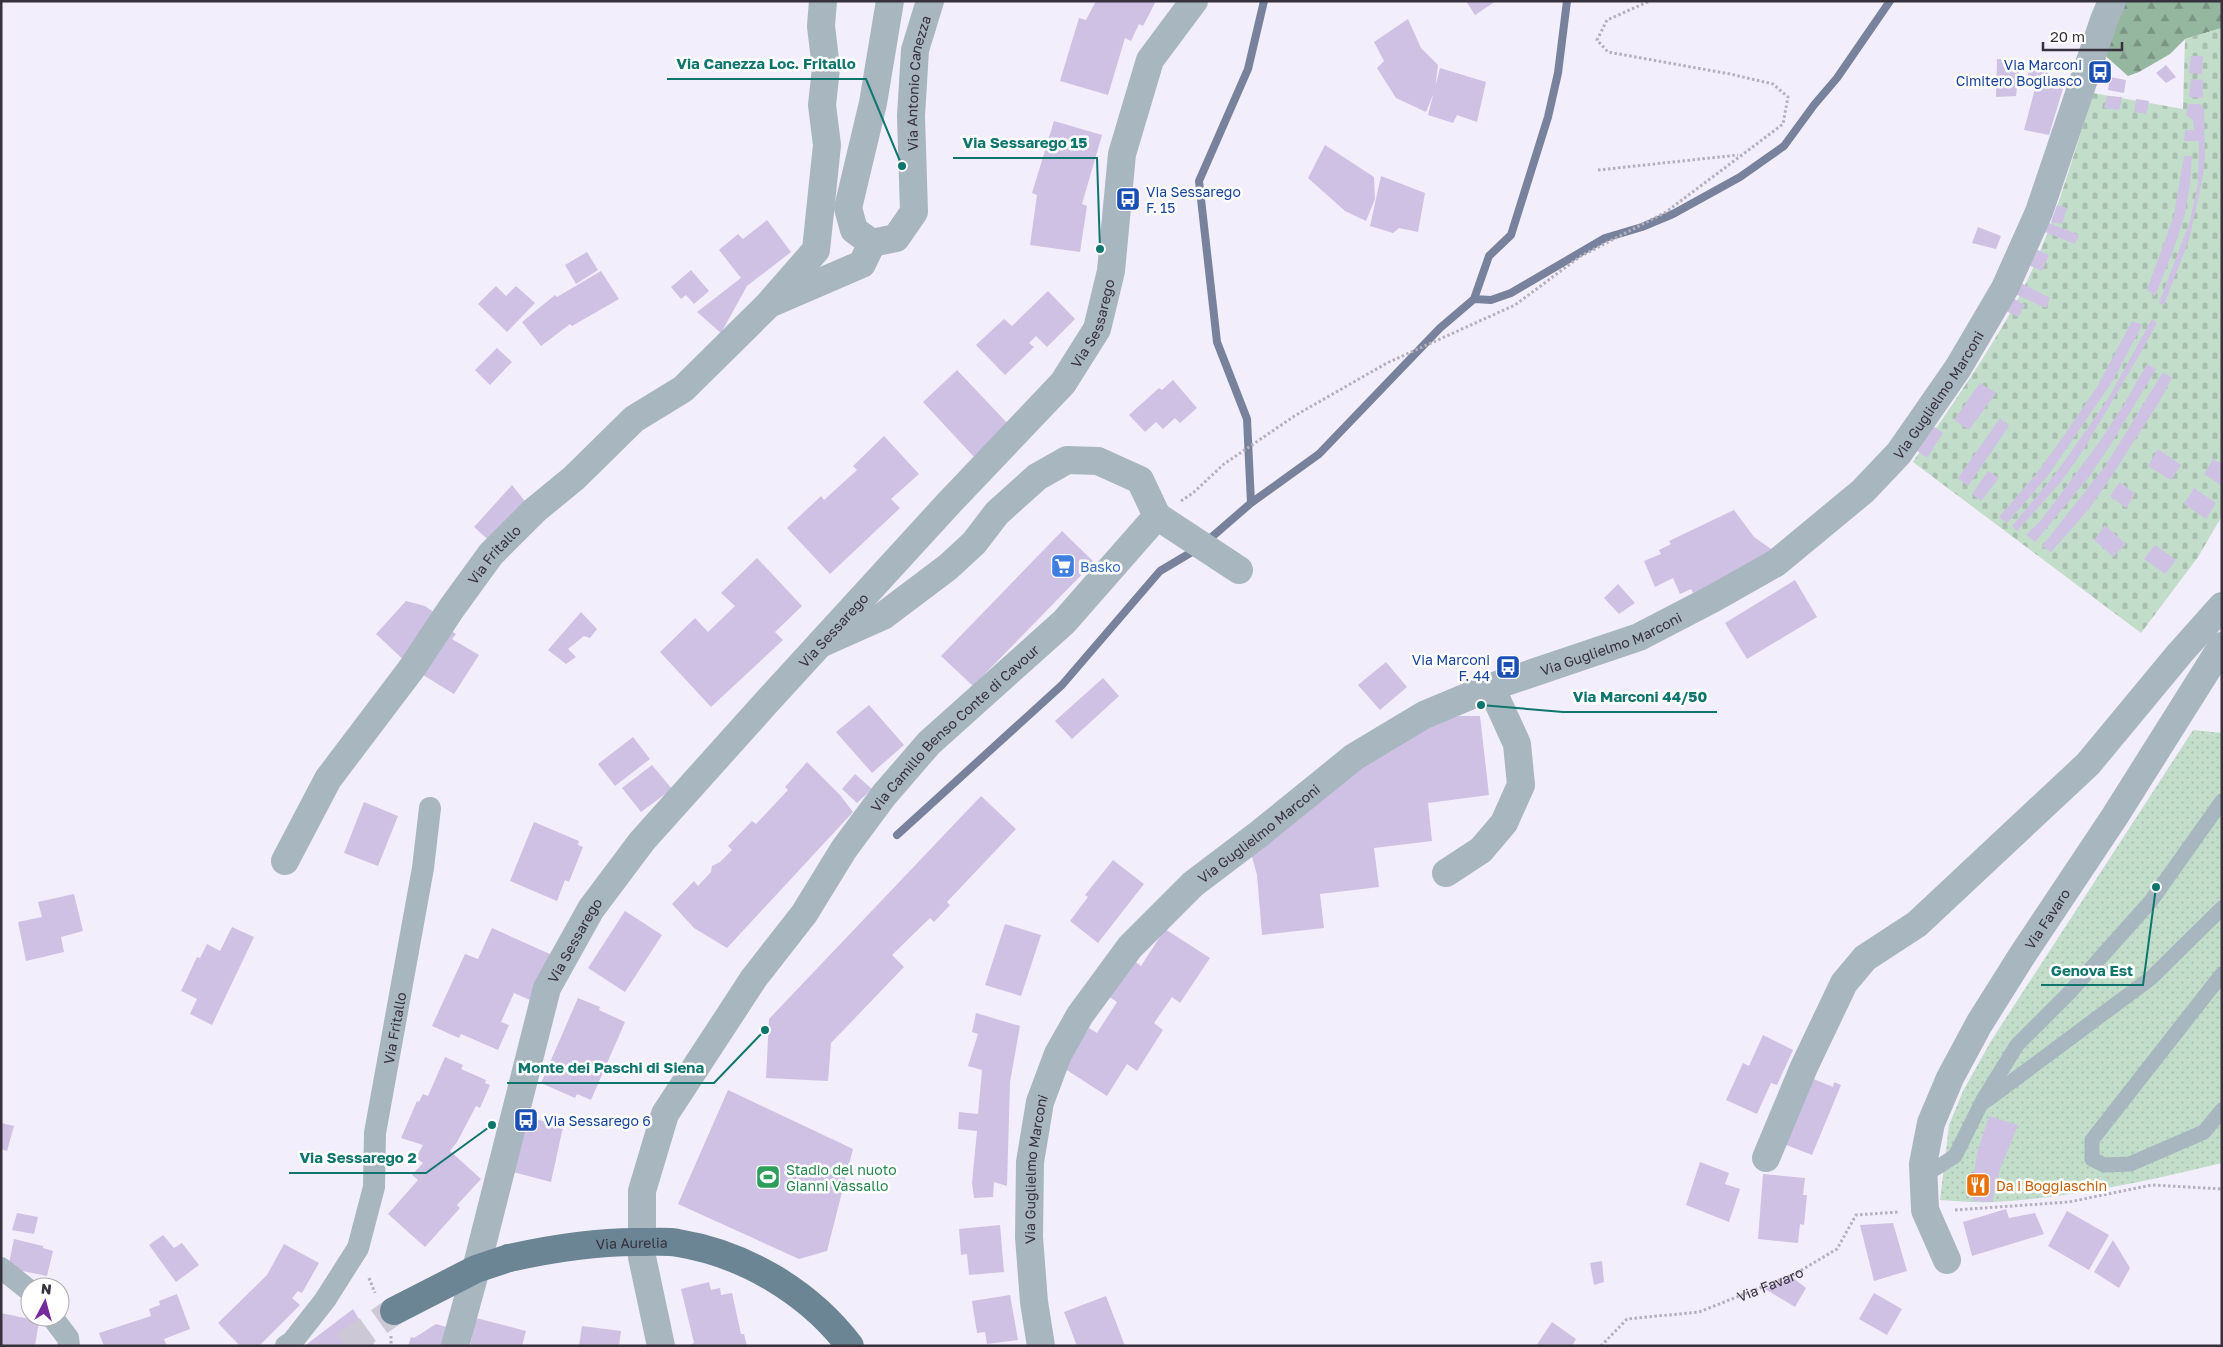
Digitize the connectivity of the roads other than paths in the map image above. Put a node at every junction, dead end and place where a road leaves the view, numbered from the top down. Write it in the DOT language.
graph roads {
  1 [pos="823,1"];
  2 [pos="890,1"];
  3 [pos="930,1"];
  4 [pos="1194,1"];
  5 [pos="2112,1"];
  6 [pos="872,243"];
  7 [pos="768,305"];
  8 [pos="1156,516"];
  9 [pos="1228,562"];
  10 [pos="2222,606"];
  11 [pos="820,644"];
  12 [pos="2222,646"];
  13 [pos="1491,687"];
  14 [pos="2222,801"];
  15 [pos="430,808"];
  16 [pos="285,861"];
  17 [pos="1446,873"];
  18 [pos="2222,908"];
  19 [pos="2222,974"];
  20 [pos="1981,1104"];
  21 [pos="2222,1110"];
  22 [pos="1766,1158"];
  23 [pos="1924,1176"];
  24 [pos="1947,1260"];
  25 [pos="1,1268"];
  26 [pos="476,1269"];
  27 [pos="20,1284"];
  28 [pos="386,1306"];
  29 [pos="60,1327"];
  30 [pos="69,1346"];
  31 [pos="286,1346"];
  32 [pos="455,1346"];
  33 [pos="661,1346"];
  34 [pos="850,1346"];
  35 [pos="1041,1346"];
  1 -- 7 [label="street, Via Fritallo"];
  2 -- 6 [label="street"];
  3 -- 6 [label="street, Via Antonio Canezza"];
  4 -- 11 [label="street, Via Sessarego"];
  5 -- 13 [label="street, Via Guglielmo Marconi"];
  6 -- 7 [label="street"];
  7 -- 16 [label="street, Via Fritallo"];
  8 -- 9 [label="street"];
  8 -- 11 [label="street"];
  8 -- 33 [label="street, Via Camillo Benso Conte di Cavour"];
  10 -- 22 [label="street"];
  11 -- 26 [label="street, Via Sessarego"];
  12 -- 23 [label="street, Via Favaro"];
  13 -- 17 [label="street"];
  13 -- 35 [label="street, Via Guglielmo Marconi"];
  14 -- 20 [label="lane"];
  15 -- 31 [label="street, Via Fritallo"];
  18 -- 20 [label="lane"];
  19 -- 21 [label="lane"];
  20 -- 23 [label="lane"];
  23 -- 24 [label="street, Via Favaro"];
  25 -- 27 [label="street"];
  26 -- 28 [label="main road, Via Aurelia"];
  26 -- 32 [label="street, Via Sessarego"];
  26 -- 34 [label="main road, Via Aurelia, bridge"];
  29 -- 30 [label="street"];
}
